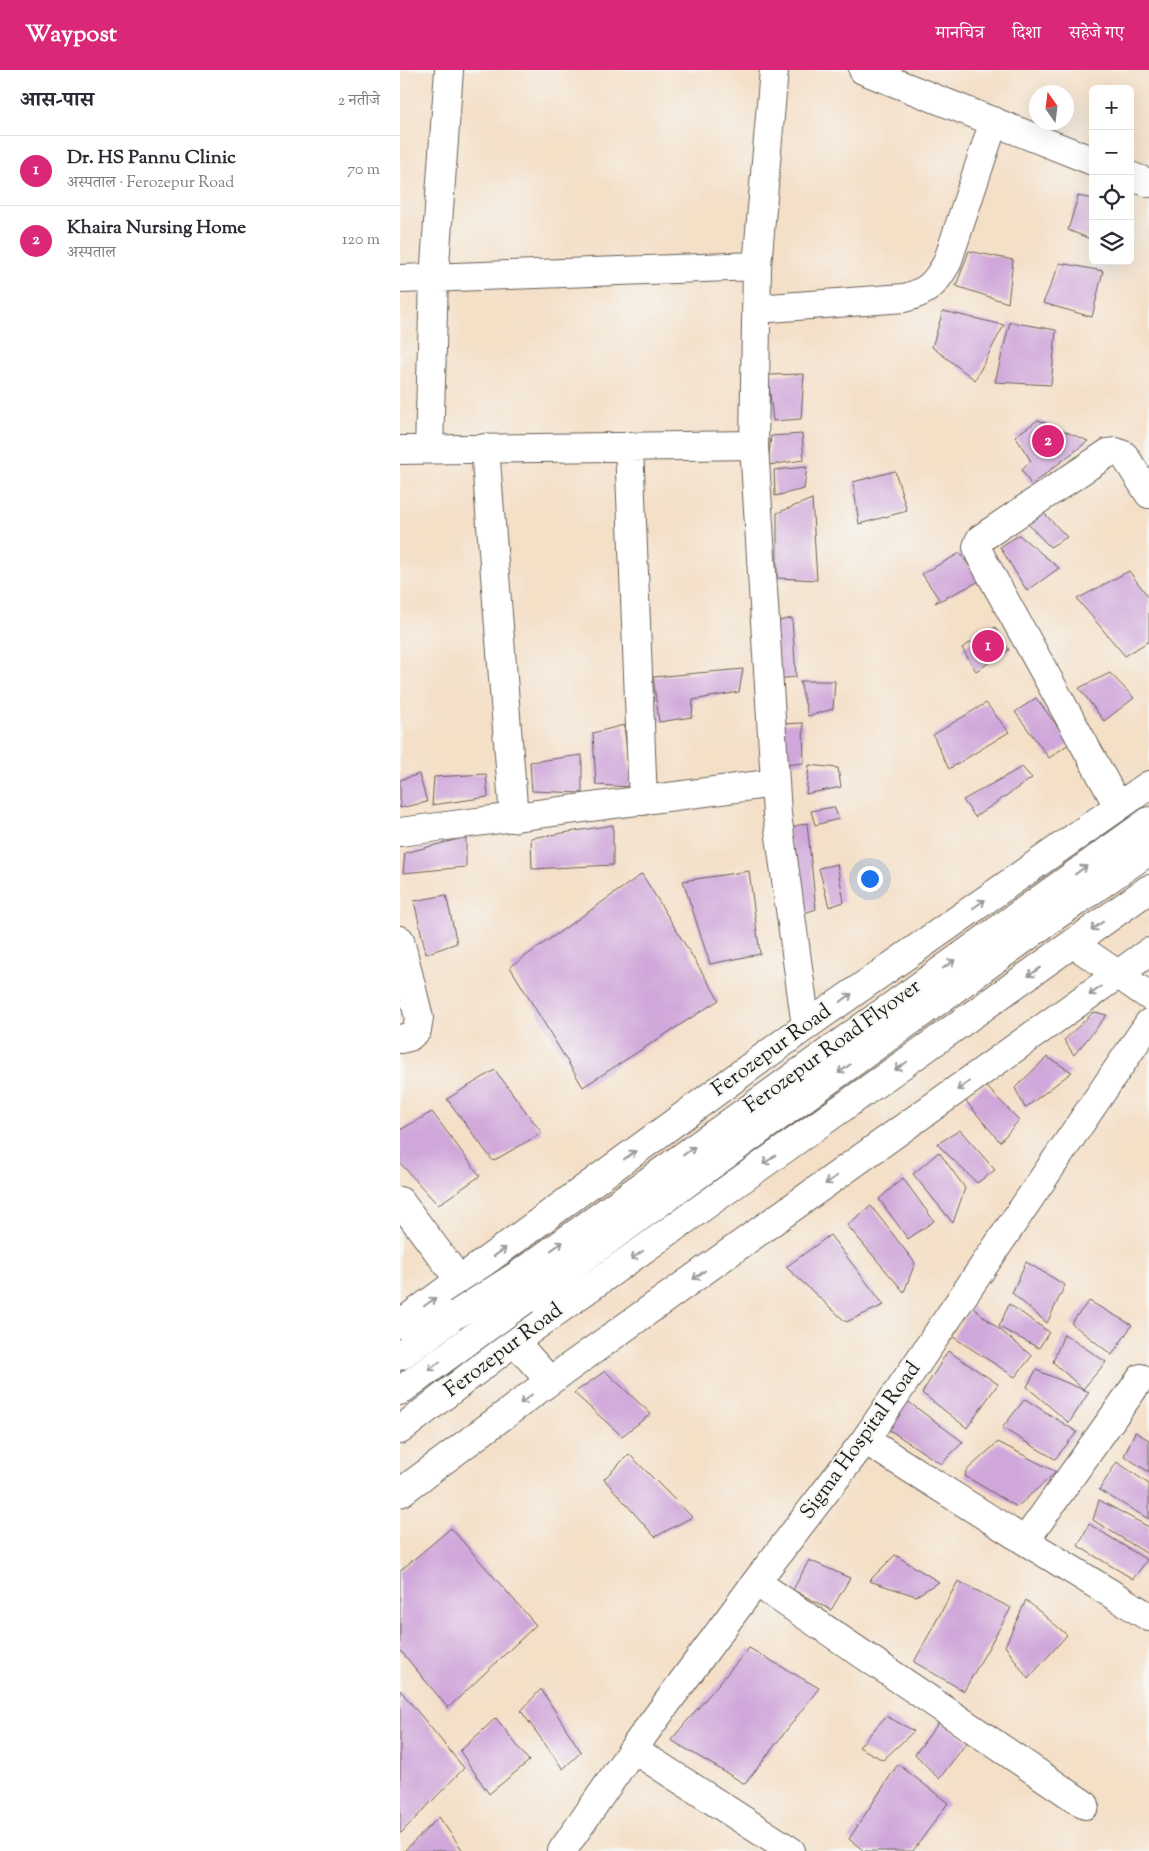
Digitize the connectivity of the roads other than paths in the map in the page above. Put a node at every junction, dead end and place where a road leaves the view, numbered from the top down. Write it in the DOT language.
graph roads {
  1 [pos="449,70"];
  2 [pos="774,70"];
  3 [pos="863,70"];
  4 [pos="994,121"];
  5 [pos="1089,159"];
  6 [pos="1134,177"];
  7 [pos="1149,183"];
  8 [pos="757,266"];
  9 [pos="434,278"];
  10 [pos="400,280"];
  11 [pos="756,309"];
  12 [pos="754,445"];
  13 [pos="629,446"];
  14 [pos="485,448"];
  15 [pos="429,449"];
  16 [pos="400,450"];
  17 [pos="1149,494"];
  18 [pos="774,783"];
  19 [pos="1149,785"];
  20 [pos="643,801"];
  21 [pos="1118,806"];
  22 [pos="514,818"];
  23 [pos="1149,821"];
  24 [pos="400,832"];
  25 [pos="1149,851"];
  26 [pos="1149,889"];
  27 [pos="400,940"];
  28 [pos="1074,944"];
  29 [pos="1149,952"];
  30 [pos="1118,974"];
  31 [pos="1149,996"];
  32 [pos="1149,1023"];
  33 [pos="806,1026"];
  34 [pos="400,1039"];
  35 [pos="400,1201"];
  36 [pos="460,1281"];
  37 [pos="521,1287"];
  38 [pos="400,1324"];
  39 [pos="515,1341"];
  40 [pos="400,1356"];
  41 [pos="1142,1378"];
  42 [pos="550,1381"];
  43 [pos="400,1392"];
  44 [pos="400,1430"];
  45 [pos="865,1440"];
  46 [pos="400,1493"];
  47 [pos="1025,1541"];
  48 [pos="756,1582"];
  49 [pos="1149,1617"];
  50 [pos="633,1749"];
  51 [pos="1084,1805"];
  52 [pos="562,1851"];
  53 [pos="791,1851"];
  1 -- 9 [label="street"];
  2 -- 8 [label="street"];
  3 -- 4 [label="street"];
  4 -- 5 [label="street"];
  4 -- 11 [label="street"];
  6 -- 7 [label="street"];
  8 -- 9 [label="street"];
  8 -- 11 [label="street"];
  9 -- 10 [label="street"];
  9 -- 15 [label="street"];
  11 -- 12 [label="street"];
  12 -- 13 [label="street"];
  12 -- 18 [label="street"];
  13 -- 14 [label="street"];
  13 -- 20 [label="street"];
  14 -- 15 [label="street"];
  14 -- 22 [label="street"];
  15 -- 16 [label="street"];
  17 -- 21 [label="street"];
  18 -- 20 [label="street"];
  18 -- 33 [label="street"];
  19 -- 21 [label="street, Ferozepur Road"];
  20 -- 22 [label="street"];
  33 -- 21 [label="street, Ferozepur Road, one-way"];
  22 -- 24 [label="street"];
  37 -- 23 [label="street, Ferozepur Road Flyover, one-way"];
  25 -- 37 [label="street, Ferozepur Road Flyover, one-way"];
  26 -- 28 [label="street, Ferozepur Road, one-way"];
  27 -- 34 [label="street"];
  28 -- 30 [label="street"];
  28 -- 39 [label="street, Ferozepur Road, one-way"];
  29 -- 30 [label="street"];
  30 -- 31 [label="street"];
  30 -- 42 [label="street, one-way"];
  32 -- 45 [label="street, Sigma Hospital Road"];
  36 -- 33 [label="street, Ferozepur Road, one-way"];
  35 -- 36 [label="street"];
  38 -- 36 [label="street, Ferozepur Road, one-way"];
  36 -- 39 [label="street"];
  37 -- 40 [label="street, bridge"];
  37 -- 43 [label="street, Ferozepur Road, one-way, bridge"];
  39 -- 42 [label="street"];
  39 -- 44 [label="street, Ferozepur Road"];
  41 -- 47 [label="street"];
  42 -- 46 [label="street, one-way"];
  45 -- 47 [label="street"];
  45 -- 48 [label="street, Sigma Hospital Road"];
  47 -- 49 [label="street"];
  48 -- 50 [label="street, Sigma Hospital Road"];
  48 -- 51 [label="street"];
  50 -- 52 [label="street, Sigma Hospital Road"];
  50 -- 53 [label="street"];
}
